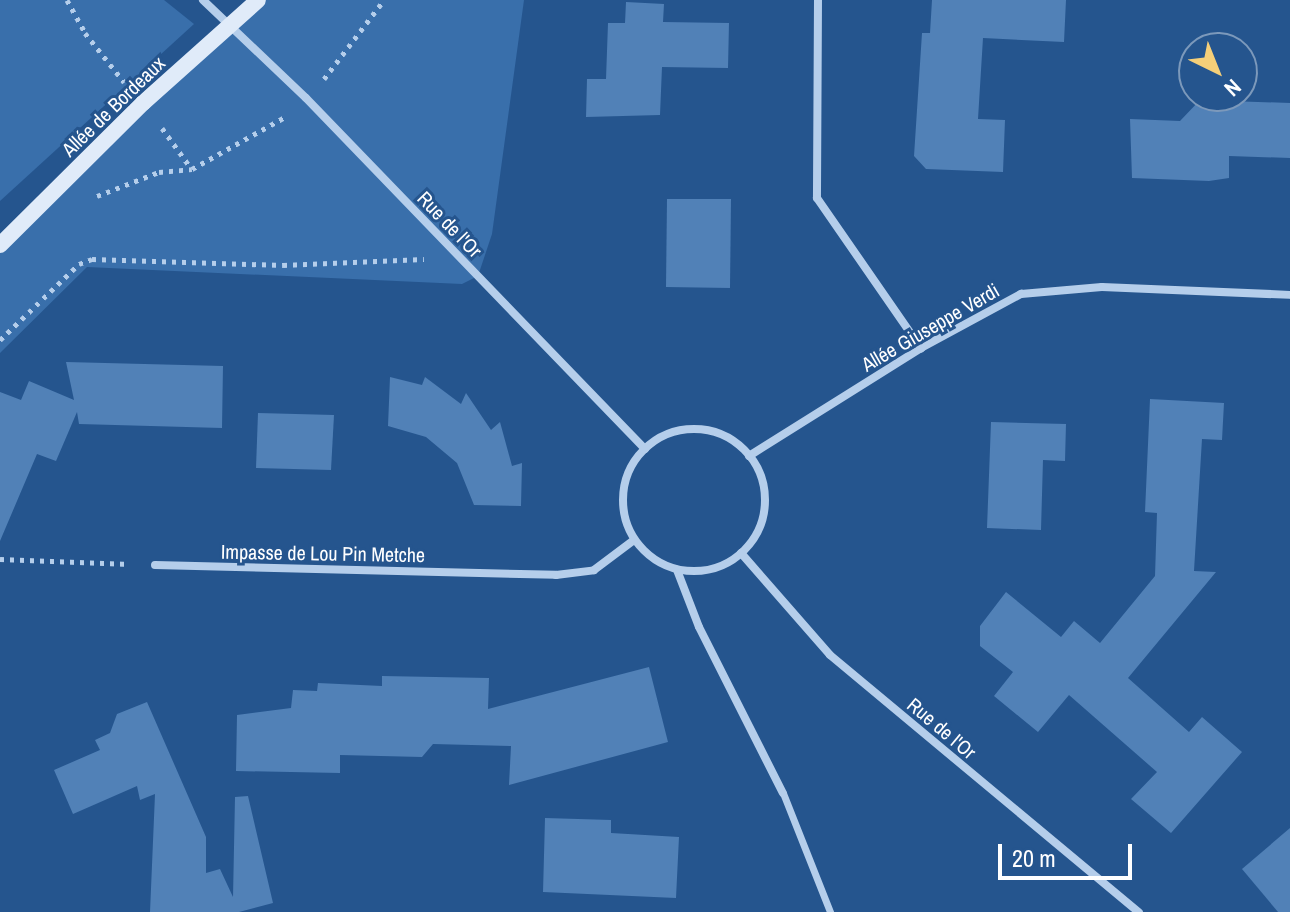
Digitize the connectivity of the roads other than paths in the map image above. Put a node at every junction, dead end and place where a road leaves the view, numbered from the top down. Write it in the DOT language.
graph roads {
  1 [pos="203,0"];
  2 [pos="258,0"];
  3 [pos="818,0"];
  4 [pos="230,24"];
  5 [pos="0,245"];
  6 [pos="1290,295"];
  7 [pos="921,348"];
  8 [pos="645,449"];
  9 [pos="749,456"];
  10 [pos="634,540"];
  11 [pos="741,553"];
  12 [pos="155,565"];
  13 [pos="677,570"];
  14 [pos="783,793"];
  15 [pos="830,912"];
  16 [pos="1139,912"];
  1 -- 4 [label="street, Rue de l'Or"];
  2 -- 4 [label="main road, Allée de Bordeaux"];
  3 -- 7 [label="street"];
  4 -- 5 [label="main road, Allée de Bordeaux"];
  4 -- 8 [label="street, Rue de l'Or"];
  6 -- 7 [label="street, Allée Giuseppe Verdi"];
  7 -- 9 [label="street, Allée Giuseppe Verdi"];
  8 -- 9 [label="street"];
  8 -- 10 [label="street"];
  9 -- 11 [label="street"];
  10 -- 12 [label="street, Impasse de Lou Pin Metche"];
  10 -- 13 [label="street"];
  11 -- 13 [label="street"];
  11 -- 16 [label="street, Rue de l'Or"];
  13 -- 14 [label="street"];
  14 -- 15 [label="street"];
}
